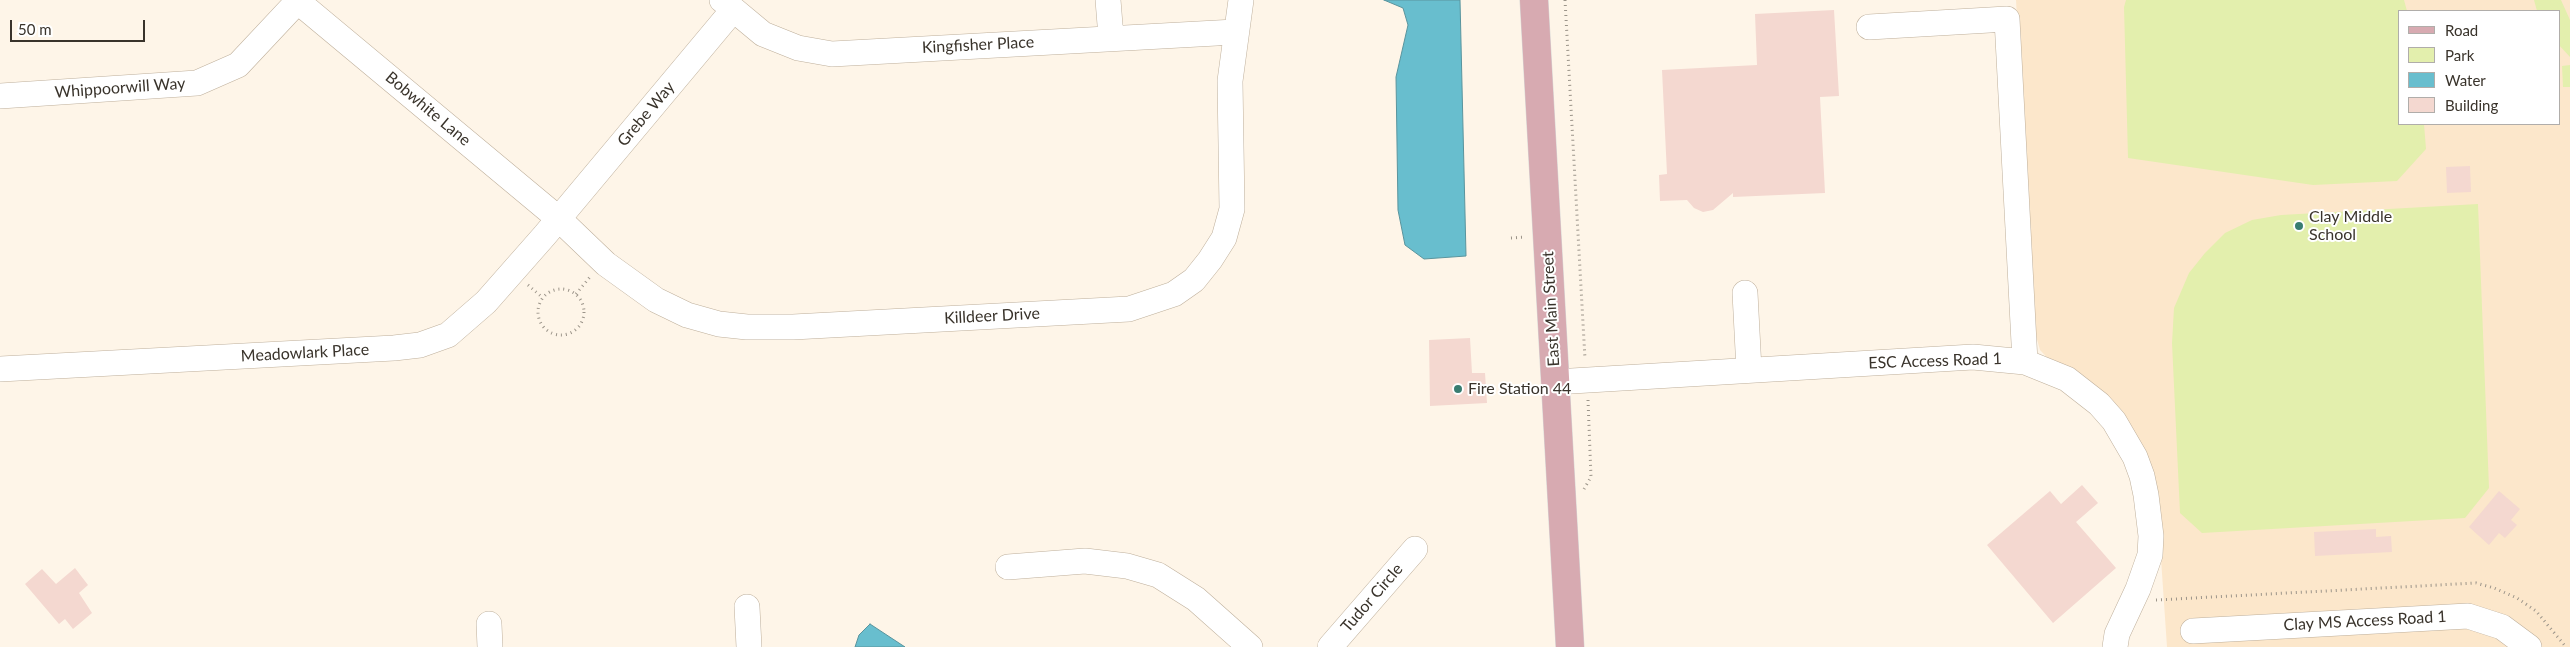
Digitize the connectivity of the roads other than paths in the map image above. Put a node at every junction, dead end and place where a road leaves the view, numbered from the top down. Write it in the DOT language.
graph roads {
  1 [pos="1108,0"];
  2 [pos="1241,0"];
  3 [pos="1534,0"];
  4 [pos="297,1"];
  5 [pos="727,5"];
  6 [pos="1869,27"];
  7 [pos="1235,32"];
  8 [pos="1112,37"];
  9 [pos="0,96"];
  10 [pos="559,219"];
  11 [pos="1745,293"];
  12 [pos="2025,362"];
  13 [pos="0,369"];
  14 [pos="1749,370"];
  15 [pos="1555,382"];
  16 [pos="1415,549"];
  17 [pos="1008,567"];
  18 [pos="747,606"];
  19 [pos="2193,631"];
  20 [pos="750,647"];
  21 [pos="1250,647"];
  22 [pos="1330,647"];
  23 [pos="1570,647"];
  24 [pos="2115,647"];
  25 [pos="2529,647"];
  1 -- 8 [label="street"];
  2 -- 7 [label="street, Killdeer Drive"];
  3 -- 15 [label="main road, East Main Street"];
  4 -- 9 [label="street, Whippoorwill Way"];
  4 -- 10 [label="street, Bobwhite Lane"];
  5 -- 8 [label="street, Kingfisher Place"];
  5 -- 10 [label="street, Grebe Way"];
  6 -- 12 [label="street"];
  7 -- 8 [label="street, Kingfisher Place"];
  7 -- 10 [label="street, Killdeer Drive"];
  10 -- 13 [label="street, Meadowlark Place"];
  11 -- 14 [label="street"];
  12 -- 14 [label="street, ESC Access Road 1"];
  12 -- 24 [label="street, ESC Access Road 1"];
  14 -- 15 [label="street, ESC Access Road 1"];
  15 -- 23 [label="main road, East Main Street"];
  16 -- 22 [label="street, Tudor Circle"];
  17 -- 21 [label="street"];
  18 -- 20 [label="street"];
  19 -- 25 [label="street, Clay MS Access Road 1"];
}
